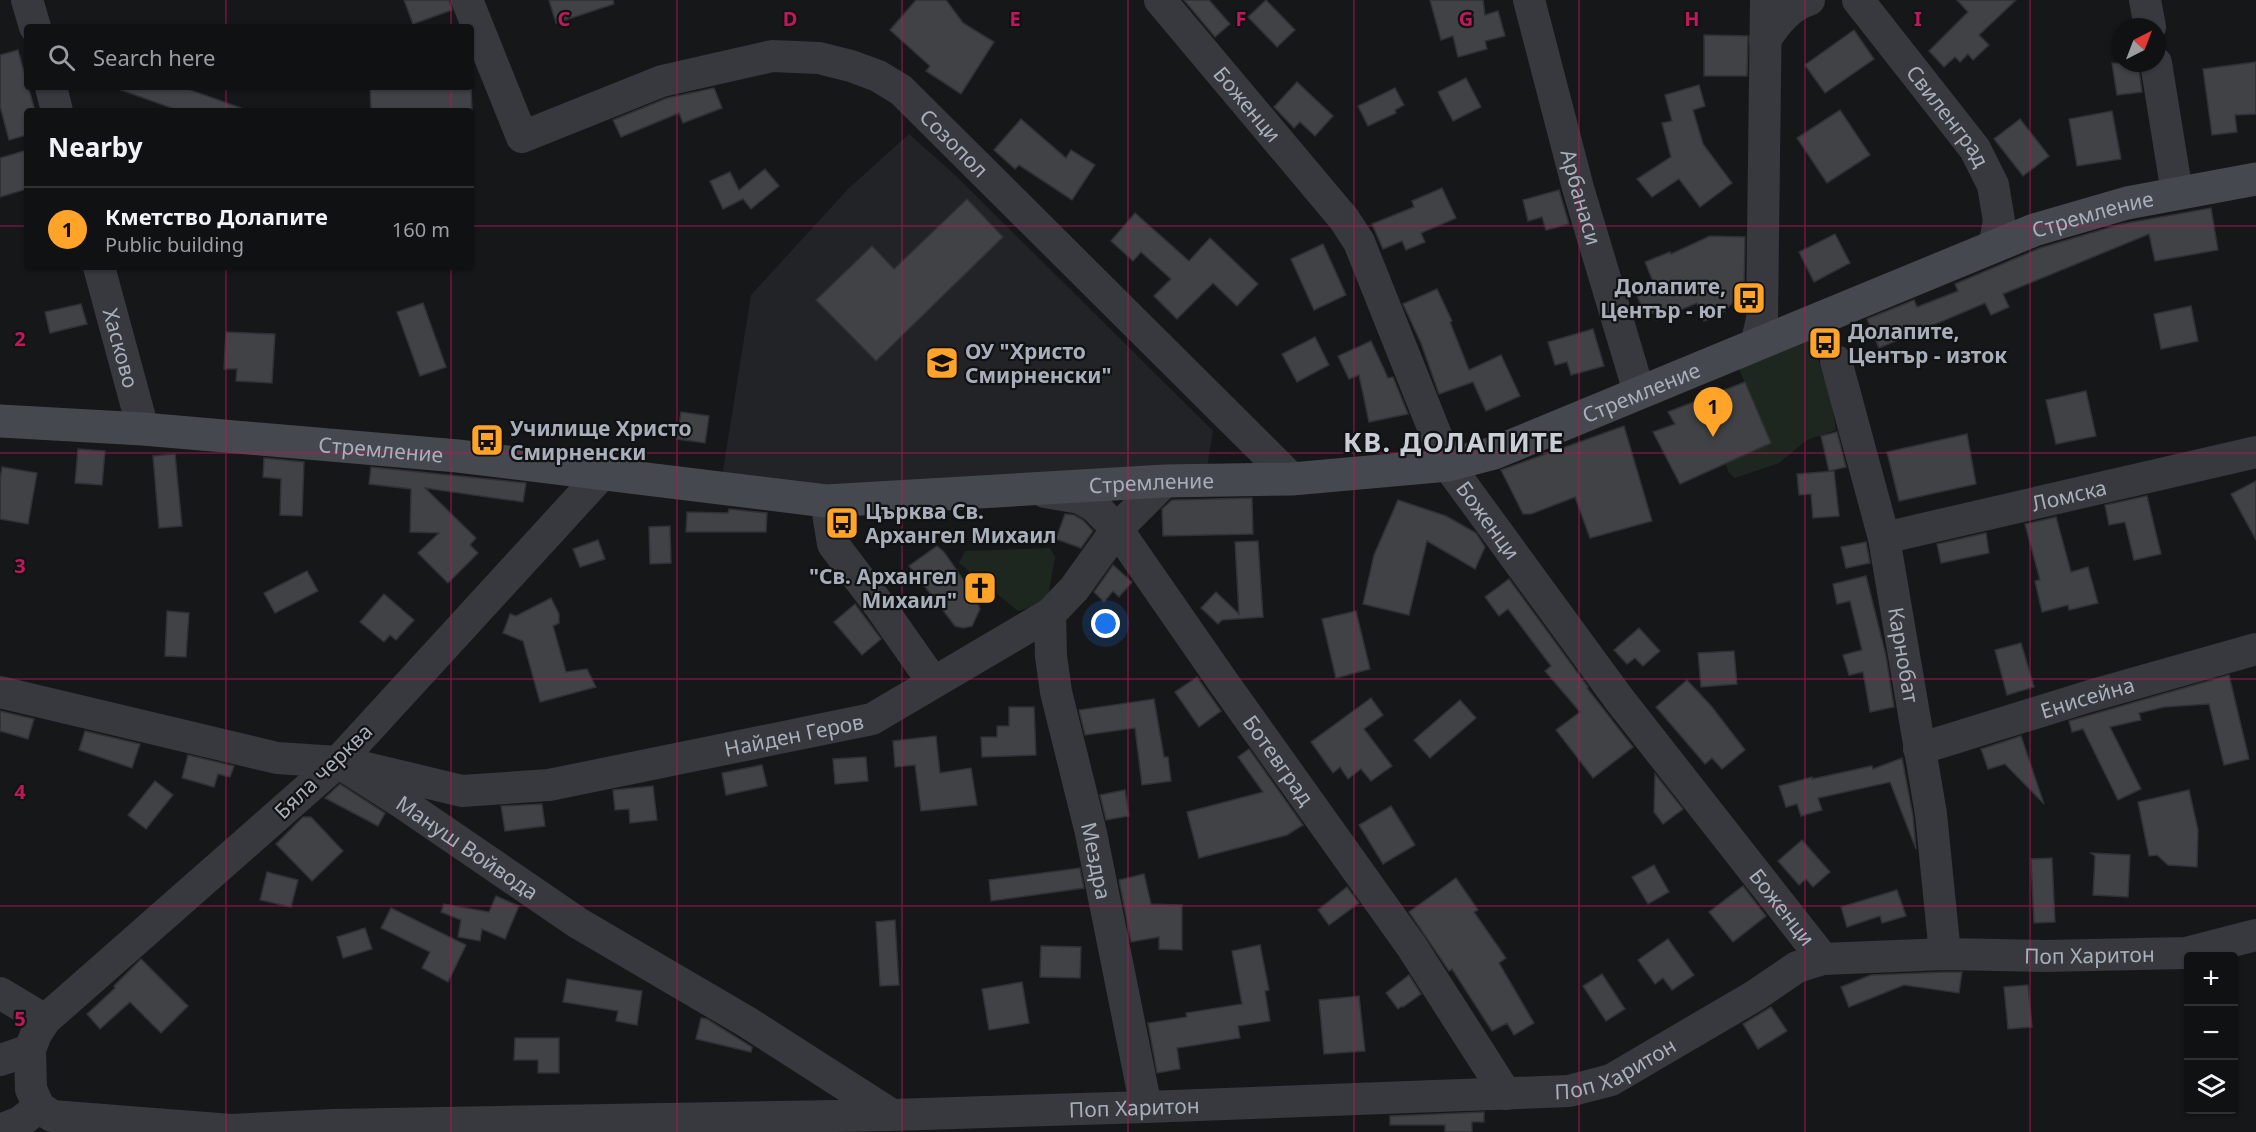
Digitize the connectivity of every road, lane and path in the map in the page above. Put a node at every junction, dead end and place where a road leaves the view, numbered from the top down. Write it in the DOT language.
graph roads {
  1 [pos="27,0"];
  2 [pos="467,0"];
  3 [pos="1160,0"];
  4 [pos="1529,0"];
  5 [pos="1766,0"];
  6 [pos="1809,0"];
  7 [pos="1833,0"];
  8 [pos="1858,0"];
  9 [pos="2145,0"];
  10 [pos="2148,18"];
  11 [pos="34,24"];
  12 [pos="1765,40"];
  13 [pos="1895,46"];
  14 [pos="2157,72"];
  15 [pos="52,90"];
  16 [pos="56,108"];
  17 [pos="2256,180"];
  18 [pos="2177,193"];
  19 [pos="1994,247"];
  20 [pos="100,270"];
  21 [pos="1756,345"];
  22 [pos="1836,360"];
  23 [pos="1639,392"];
  24 [pos="0,421"];
  25 [pos="143,429"];
  26 [pos="2256,452"];
  27 [pos="1448,465"];
  28 [pos="601,474"];
  29 [pos="1292,479"];
  30 [pos="1165,481"];
  31 [pos="1008,489"];
  32 [pos="826,501"];
  33 [pos="1118,529"];
  34 [pos="1884,538"];
  35 [pos="1050,614"];
  36 [pos="2256,649"];
  37 [pos="933,682"];
  38 [pos="0,692"];
  39 [pos="1919,749"];
  40 [pos="338,762"];
  41 [pos="2256,935"];
  42 [pos="1945,954"];
  43 [pos="1823,958"];
  44 [pos="0,993"];
  45 [pos="45,1020"];
  46 [pos="30,1050"];
  47 [pos="0,1060"];
  48 [pos="1506,1094"];
  49 [pos="39,1107"];
  50 [pos="1146,1107"];
  51 [pos="892,1114"];
  52 [pos="0,1130"];
  1 -- 11 [label="street"];
  2 -- 29 [label="street, Созопол"];
  3 -- 27 [label="street, Боженци"];
  4 -- 23 [label="street, Арбанаси"];
  5 -- 12 [label="street"];
  6 -- 12 [label="street"];
  7 -- 13 [label="street"];
  8 -- 13 [label="street, Свиленград"];
  9 -- 10 [label="street"];
  12 -- 21 [label="street"];
  13 -- 19 [label="street, Свиленград"];
  14 -- 18 [label="street"];
  15 -- 16 [label="street"];
  17 -- 18 [label="street, Стремление"];
  18 -- 19 [label="street, Стремление"];
  19 -- 21 [label="street, Стремление"];
  20 -- 25 [label="street, Хасково"];
  21 -- 23 [label="street, Стремление"];
  22 -- 34 [label="street, Карнобат"];
  23 -- 27 [label="street, Стремление"];
  24 -- 25 [label="street, Стремление"];
  25 -- 28 [label="street, Стремление"];
  26 -- 34 [label="street, Ломска"];
  27 -- 29 [label="street, Стремление"];
  27 -- 43 [label="street, Боженци"];
  28 -- 32 [label="street, Стремление"];
  28 -- 40 [label="street, Бяла черква"];
  29 -- 30 [label="street, Стремление"];
  30 -- 31 [label="street, Стремление"];
  30 -- 33 [label="street, Найден Геров"];
  31 -- 32 [label="street, Стремление"];
  31 -- 33 [label="street, Ботевград"];
  32 -- 37 [label="street"];
  33 -- 35 [label="street, Найден Геров"];
  33 -- 48 [label="street, Ботевград"];
  34 -- 39 [label="street, Карнобат"];
  35 -- 37 [label="street, Найден Геров"];
  35 -- 50 [label="street, Мездра"];
  36 -- 39 [label="street, Енисейна"];
  37 -- 40 [label="street, Найден Геров"];
  38 -- 40 [label="street, Мануш Войвода"];
  39 -- 42 [label="street, Карнобат"];
  40 -- 45 [label="street, Бяла черква"];
  40 -- 51 [label="street, Мануш Войвода"];
  41 -- 42 [label="street, Поп Харитон"];
  42 -- 43 [label="street, Поп Харитон"];
  43 -- 48 [label="street, Поп Харитон"];
  44 -- 45 [label="street"];
  45 -- 46 [label="street, Бяла черква"];
  46 -- 47 [label="street"];
  46 -- 49 [label="street"];
  48 -- 50 [label="street, Поп Харитон"];
  49 -- 51 [label="street, Поп Харитон"];
  49 -- 52 [label="street"];
  50 -- 51 [label="street, Поп Харитон"];
}
